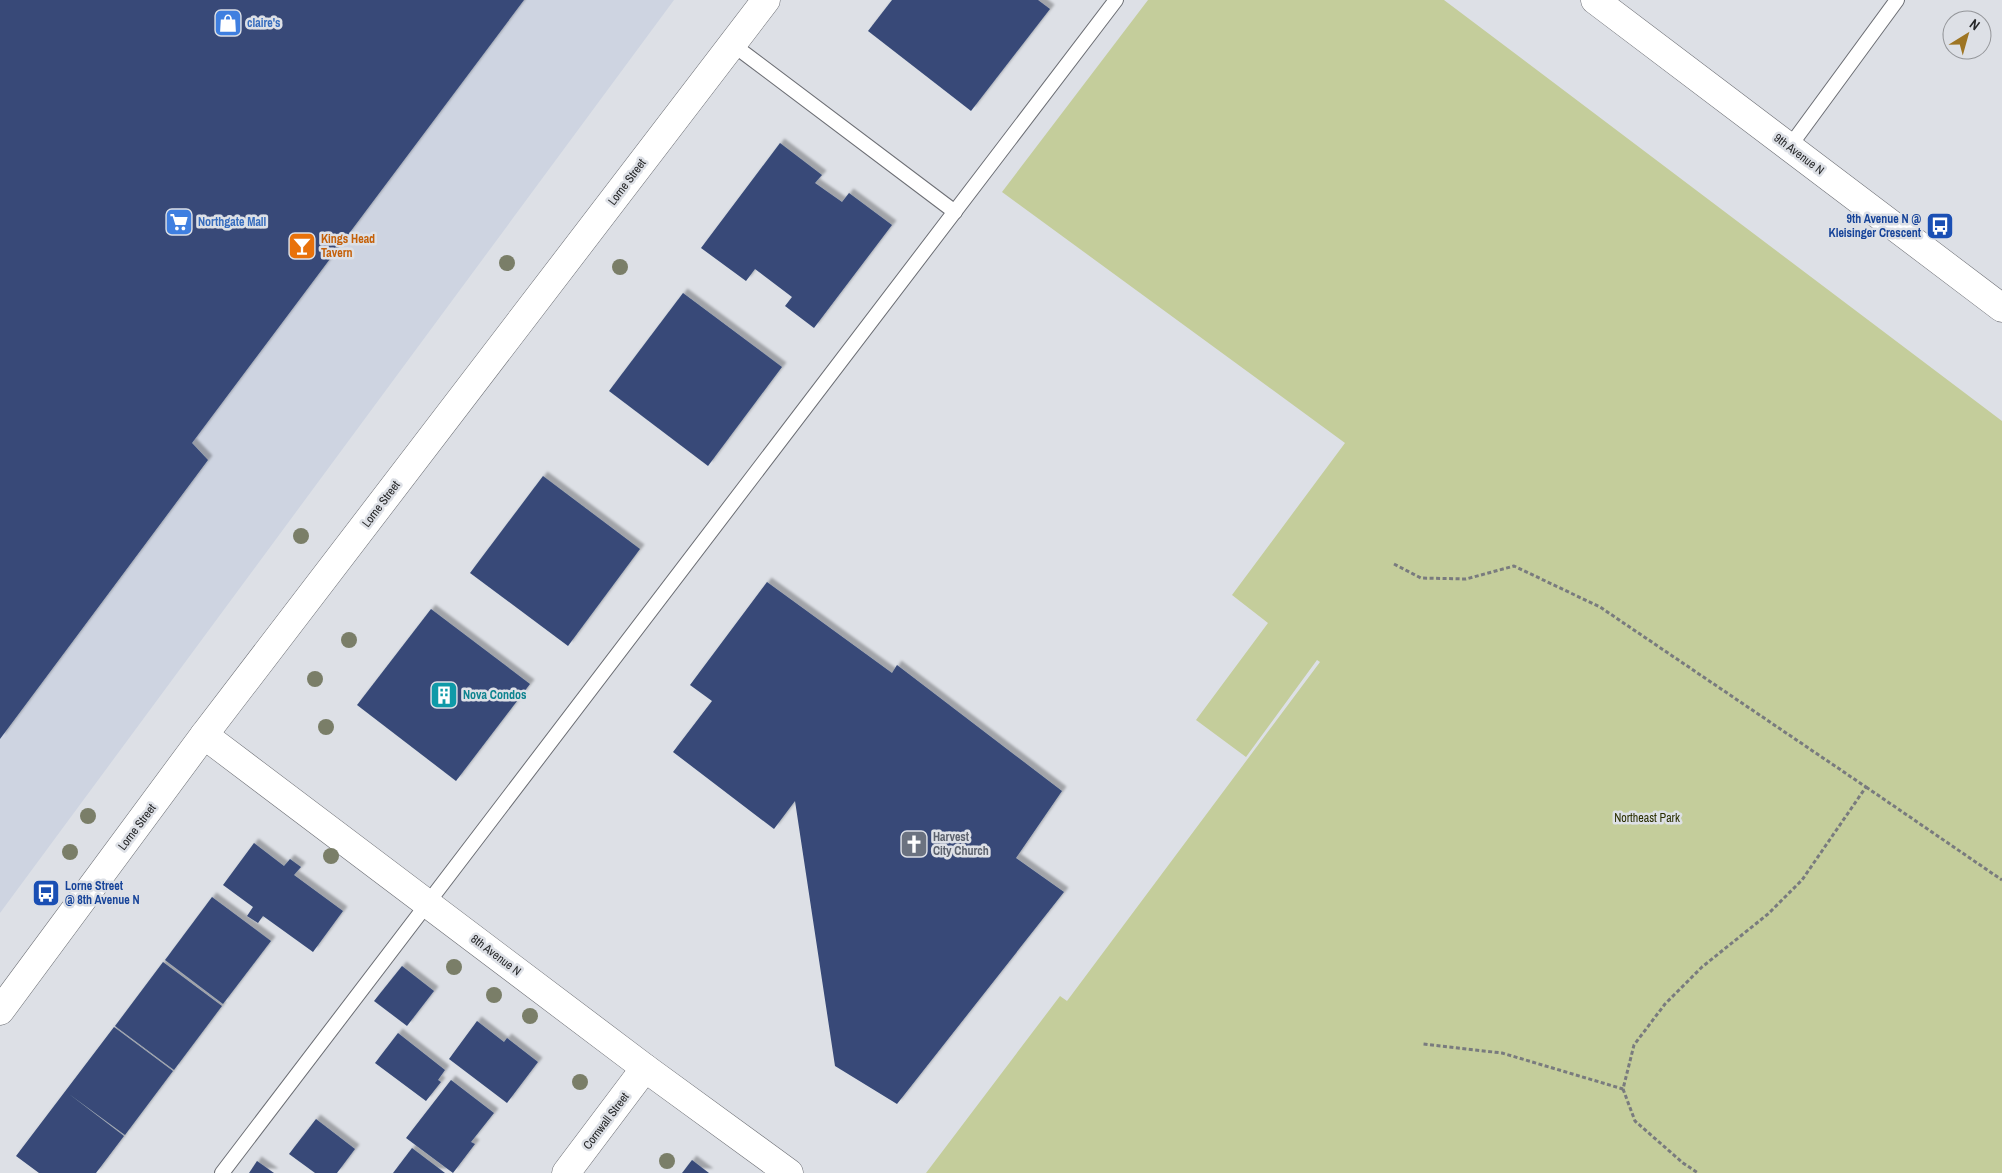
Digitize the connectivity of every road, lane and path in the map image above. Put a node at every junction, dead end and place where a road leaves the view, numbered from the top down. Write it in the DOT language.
graph roads {
  1 [pos="766,0"];
  2 [pos="1116,0"];
  3 [pos="1596,0"];
  4 [pos="1897,0"];
  5 [pos="732,44"];
  6 [pos="1790,146"];
  7 [pos="955,212"];
  8 [pos="2002,308"];
  9 [pos="1394,564"];
  10 [pos="204,735"];
  11 [pos="1866,787"];
  12 [pos="2002,880"];
  13 [pos="426,903"];
  14 [pos="0,1011"];
  15 [pos="1424,1044"];
  16 [pos="645,1068"];
  17 [pos="1623,1089"];
  18 [pos="222,1173"];
  19 [pos="566,1173"];
  20 [pos="789,1173"];
  21 [pos="1698,1173"];
  1 -- 5 [label="street, Lorne Street"];
  2 -- 7 [label="lane"];
  3 -- 6 [label="street, 9th Avenue N"];
  4 -- 6 [label="lane"];
  5 -- 7 [label="lane"];
  5 -- 10 [label="street, Lorne Street"];
  6 -- 8 [label="street, 9th Avenue N"];
  7 -- 13 [label="lane"];
  9 -- 11 [label="path"];
  10 -- 13 [label="street, 8th Avenue N"];
  10 -- 14 [label="street, Lorne Street"];
  11 -- 12 [label="path"];
  11 -- 17 [label="path"];
  13 -- 16 [label="street, 8th Avenue N"];
  13 -- 18 [label="lane"];
  15 -- 17 [label="path"];
  16 -- 19 [label="street, Cornwall Street"];
  16 -- 20 [label="street, 8th Avenue N"];
  17 -- 21 [label="path"];
}
